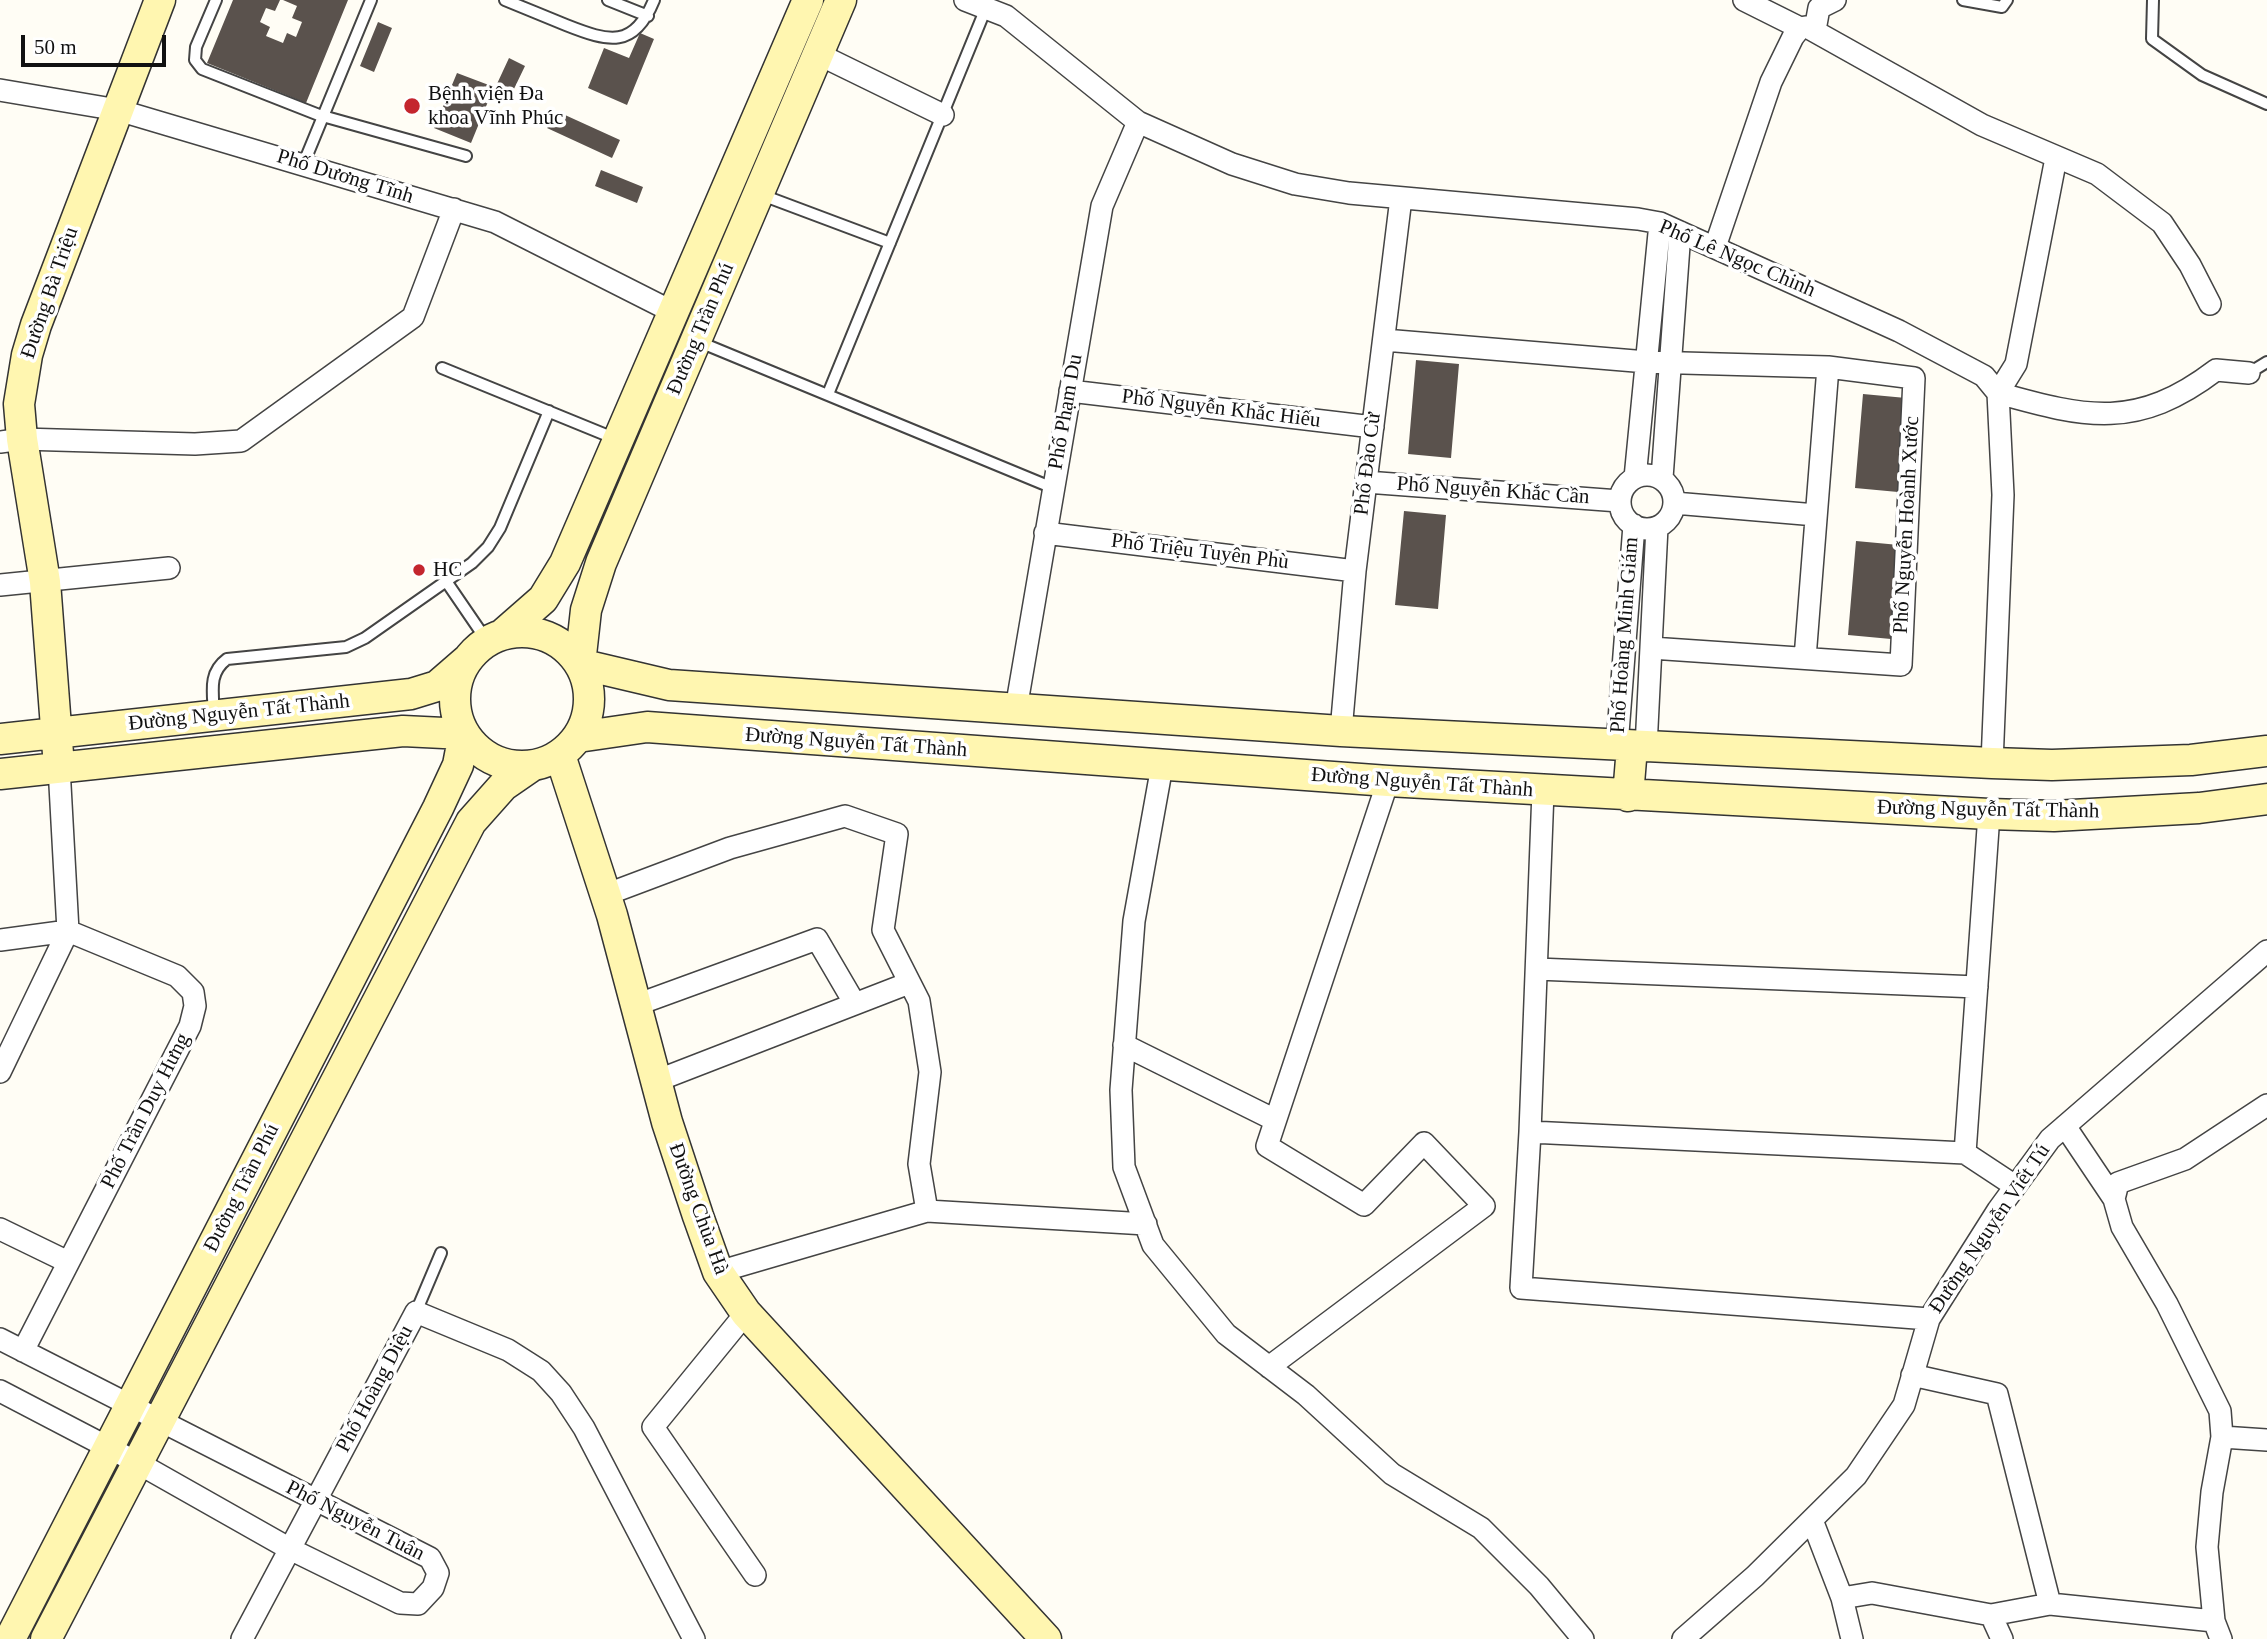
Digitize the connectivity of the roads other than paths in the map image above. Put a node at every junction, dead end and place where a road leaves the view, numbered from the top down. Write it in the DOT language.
graph roads {
  1 [pos="160,0"];
  2 [pos="216,0"];
  3 [pos="371,0"];
  4 [pos="505,0"];
  5 [pos="608,0"];
  6 [pos="654,0"];
  7 [pos="808,0"];
  8 [pos="841,0"];
  9 [pos="965,0"];
  10 [pos="1744,0"];
  11 [pos="1835,0"];
  12 [pos="1963,0"];
  13 [pos="2007,0"];
  14 [pos="2152,0"];
  15 [pos="986,8"];
  16 [pos="648,16"];
  17 [pos="1807,29"];
  18 [pos="818,54"];
  19 [pos="0,90"];
  20 [pos="2267,104"];
  21 [pos="118,110"];
  22 [pos="943,115"];
  23 [pos="324,116"];
  24 [pos="1138,122"];
  25 [pos="466,156"];
  26 [pos="2056,158"];
  27 [pos="303,165"];
  28 [pos="758,194"];
  29 [pos="1401,198"];
  30 [pos="454,209"];
  31 [pos="1660,223"];
  32 [pos="1680,232"];
  33 [pos="890,243"];
  34 [pos="1715,247"];
  35 [pos="2210,304"];
  36 [pos="673,312"];
  37 [pos="1384,340"];
  38 [pos="696,341"];
  39 [pos="1670,360"];
  40 [pos="1647,362"];
  41 [pos="1828,367"];
  42 [pos="2258,367"];
  43 [pos="442,368"];
  44 [pos="1070,391"];
  45 [pos="1998,393"];
  46 [pos="828,394"];
  47 [pos="549,411"];
  48 [pos="1373,427"];
  49 [pos="618,440"];
  50 [pos="11,441"];
  51 [pos="1635,478"];
  52 [pos="1662,478"];
  53 [pos="1366,482"];
  54 [pos="1053,488"];
  55 [pos="1619,501"];
  56 [pos="1674,503"];
  57 [pos="1816,515"];
  58 [pos="1634,525"];
  59 [pos="1657,527"];
  60 [pos="1045,533"];
  61 [pos="169,568"];
  62 [pos="1355,571"];
  63 [pos="446,581"];
  64 [pos="45,582"];
  65 [pos="0,585"];
  66 [pos="485,645"];
  67 [pos="1651,648"];
  68 [pos="1805,658"];
  69 [pos="580,664"];
  70 [pos="1016,709"];
  71 [pos="214,715"];
  72 [pos="1341,730"];
  73 [pos="56,733"];
  74 [pos="464,734"];
  75 [pos="0,739"];
  76 [pos="569,746"];
  77 [pos="1632,747"];
  78 [pos="2267,751"];
  79 [pos="1992,763"];
  80 [pos="532,766"];
  81 [pos="1162,766"];
  82 [pos="59,767"];
  83 [pos="0,774"];
  84 [pos="1388,782"];
  85 [pos="1543,791"];
  86 [pos="1628,796"];
  87 [pos="2267,799"];
  88 [pos="1989,814"];
  89 [pos="605,895"];
  90 [pos="68,932"];
  91 [pos="0,940"];
  92 [pos="2267,951"];
  93 [pos="1536,969"];
  94 [pos="909,983"];
  95 [pos="1978,987"];
  96 [pos="855,1004"];
  97 [pos="636,1005"];
  98 [pos="1124,1045"];
  99 [pos="0,1072"];
  100 [pos="656,1081"];
  101 [pos="2264,1112"];
  102 [pos="1275,1120"];
  103 [pos="2065,1126"];
  104 [pos="1530,1132"];
  105 [pos="1965,1153"];
  106 [pos="2015,1186"];
  107 [pos="2114,1199"];
  108 [pos="927,1211"];
  109 [pos="1146,1224"];
  110 [pos="0,1229"];
  111 [pos="440,1253"];
  112 [pos="68,1262"];
  113 [pos="718,1272"];
  114 [pos="416,1312"];
  115 [pos="746,1312"];
  116 [pos="1929,1319"];
  117 [pos="0,1339"];
  118 [pos="23,1351"];
  119 [pos="1269,1367"];
  120 [pos="1912,1375"];
  121 [pos="1,1392"];
  122 [pos="129,1406"];
  123 [pos="159,1421"];
  124 [pos="2222,1437"];
  125 [pos="2267,1440"];
  126 [pos="108,1447"];
  127 [pos="138,1463"];
  128 [pos="314,1500"];
  129 [pos="1812,1520"];
  130 [pos="290,1549"];
  131 [pos="755,1575"];
  132 [pos="1842,1598"];
  133 [pos="2050,1604"];
  134 [pos="1991,1615"];
  135 [pos="2218,1630"];
  136 [pos="10,1639"];
  137 [pos="46,1639"];
  138 [pos="242,1639"];
  139 [pos="694,1639"];
  140 [pos="1046,1639"];
  141 [pos="1583,1639"];
  142 [pos="1683,1639"];
  143 [pos="1852,1639"];
  144 [pos="2002,1639"];
  1 -- 21 [label="main road, Đường Bà Triệu"];
  2 -- 23 [label="lane"];
  3 -- 23 [label="lane"];
  4 -- 16 [label="lane"];
  5 -- 16 [label="lane"];
  6 -- 16 [label="lane"];
  7 -- 36 [label="main road, Đường Trần Phú"];
  8 -- 18 [label="main road, Đường Trần Phú"];
  9 -- 15 [label="street, Phố Lê Ngọc Chinh"];
  10 -- 17 [label="street"];
  11 -- 17 [label="street"];
  12 -- 13 [label="lane"];
  14 -- 20 [label="lane"];
  15 -- 22 [label="lane"];
  15 -- 24 [label="street, Phố Lê Ngọc Chinh"];
  17 -- 26 [label="street"];
  17 -- 34 [label="street"];
  18 -- 22 [label="street"];
  18 -- 28 [label="main road, Đường Trần Phú"];
  19 -- 21 [label="street, Phố Dương Tĩnh"];
  21 -- 27 [label="street, Phố Dương Tĩnh"];
  21 -- 50 [label="main road, Đường Bà Triệu"];
  22 -- 33 [label="lane"];
  23 -- 25 [label="lane"];
  23 -- 27 [label="lane"];
  24 -- 29 [label="street, Phố Lê Ngọc Chinh"];
  24 -- 44 [label="street, Phố Phạm Du"];
  26 -- 35 [label="street"];
  26 -- 45 [label="street"];
  27 -- 30 [label="street, Phố Dương Tĩnh"];
  28 -- 33 [label="lane"];
  28 -- 38 [label="main road, Đường Trần Phú"];
  29 -- 31 [label="street, Phố Lê Ngọc Chinh"];
  29 -- 37 [label="street, Phố Đào Cừ"];
  30 -- 36 [label="street, Phố Dương Tĩnh"];
  30 -- 50 [label="street"];
  31 -- 32 [label="street, Phố Lê Ngọc Chinh"];
  31 -- 40 [label="street"];
  32 -- 34 [label="street, Phố Lê Ngọc Chinh"];
  32 -- 39 [label="street"];
  33 -- 46 [label="lane"];
  34 -- 45 [label="street, Phố Lê Ngọc Chinh"];
  36 -- 49 [label="main road, Đường Trần Phú"];
  37 -- 40 [label="street, Phố Nguyễn Hoành Xước"];
  37 -- 48 [label="street, Phố Đào Cừ"];
  38 -- 46 [label="lane"];
  38 -- 69 [label="main road, Đường Trần Phú"];
  39 -- 40 [label="street, Phố Nguyễn Hoành Xước"];
  39 -- 41 [label="street, Phố Nguyễn Hoành Xước"];
  39 -- 52 [label="street"];
  40 -- 51 [label="street"];
  41 -- 57 [label="street"];
  41 -- 68 [label="street, Phố Nguyễn Hoành Xước"];
  42 -- 45 [label="street"];
  43 -- 47 [label="lane"];
  44 -- 48 [label="street, Phố Nguyễn Khắc Hiếu"];
  44 -- 54 [label="street, Phố Phạm Du"];
  45 -- 79 [label="street"];
  46 -- 54 [label="lane"];
  47 -- 49 [label="lane"];
  47 -- 63 [label="lane"];
  48 -- 53 [label="street, Phố Đào Cừ"];
  49 -- 66 [label="main road, Đường Trần Phú"];
  50 -- 64 [label="main road, Đường Bà Triệu"];
  51 -- 52 [label="street"];
  51 -- 55 [label="street"];
  52 -- 56 [label="street"];
  53 -- 55 [label="street, Phố Nguyễn Khắc Cần"];
  53 -- 62 [label="street, Phố Đào Cừ"];
  54 -- 60 [label="street, Phố Phạm Du"];
  55 -- 58 [label="street"];
  56 -- 57 [label="street"];
  56 -- 59 [label="street"];
  57 -- 68 [label="street"];
  58 -- 59 [label="street"];
  58 -- 77 [label="street, Phố Hoàng Minh Giám"];
  59 -- 67 [label="street, Phố Hoàng Minh Giám"];
  60 -- 62 [label="street, Phố Triệu Tuyên Phù"];
  60 -- 70 [label="street, Phố Phạm Du"];
  61 -- 64 [label="street"];
  62 -- 72 [label="street, Phố Đào Cừ"];
  63 -- 66 [label="lane"];
  63 -- 71 [label="lane"];
  64 -- 65 [label="street"];
  64 -- 73 [label="main road, Đường Bà Triệu"];
  66 -- 69 [label="main road"];
  66 -- 71 [label="main road, Đường Nguyễn Tất Thành"];
  66 -- 74 [label="main road"];
  67 -- 68 [label="street, Phố Nguyễn Hoành Xước"];
  67 -- 77 [label="street, Phố Hoàng Minh Giám"];
  69 -- 70 [label="main road"];
  69 -- 76 [label="main road"];
  70 -- 72 [label="main road"];
  71 -- 73 [label="main road, Đường Nguyễn Tất Thành"];
  72 -- 77 [label="main road"];
  73 -- 75 [label="main road, Đường Nguyễn Tất Thành"];
  73 -- 82 [label="main road, Đường Bà Triệu"];
  74 -- 80 [label="main road"];
  74 -- 82 [label="main road, Đường Nguyễn Tất Thành"];
  74 -- 122 [label="main road, Đường Trần Phú"];
  76 -- 80 [label="main road"];
  76 -- 81 [label="main road, Đường Nguyễn Tất Thành"];
  76 -- 89 [label="main road, Đường Chùa Hà"];
  77 -- 79 [label="main road"];
  77 -- 86 [label="main road"];
  78 -- 79 [label="main road"];
  80 -- 123 [label="main road, Đường Trần Phú"];
  81 -- 84 [label="main road, Đường Nguyễn Tất Thành"];
  81 -- 98 [label="street"];
  82 -- 83 [label="main road, Đường Nguyễn Tất Thành"];
  82 -- 90 [label="street"];
  84 -- 85 [label="main road, Đường Nguyễn Tất Thành"];
  84 -- 102 [label="street"];
  85 -- 86 [label="main road, Đường Nguyễn Tất Thành"];
  85 -- 93 [label="street"];
  86 -- 88 [label="main road, Đường Nguyễn Tất Thành"];
  87 -- 88 [label="main road, Đường Nguyễn Tất Thành"];
  88 -- 95 [label="street"];
  89 -- 94 [label="street"];
  89 -- 97 [label="main road, Đường Chùa Hà"];
  90 -- 91 [label="street"];
  90 -- 99 [label="street"];
  90 -- 112 [label="street, Phố Trần Duy Hưng"];
  92 -- 103 [label="street, Đường Nguyễn Viết Tú"];
  93 -- 95 [label="street"];
  93 -- 104 [label="street"];
  94 -- 96 [label="street"];
  94 -- 108 [label="street"];
  95 -- 105 [label="street"];
  96 -- 97 [label="street"];
  96 -- 100 [label="street"];
  97 -- 100 [label="main road, Đường Chùa Hà"];
  98 -- 102 [label="street"];
  98 -- 109 [label="street"];
  100 -- 113 [label="main road, Đường Chùa Hà"];
  101 -- 107 [label="street"];
  102 -- 119 [label="street"];
  103 -- 106 [label="street, Đường Nguyễn Viết Tú"];
  103 -- 107 [label="street"];
  104 -- 105 [label="street"];
  104 -- 116 [label="street"];
  105 -- 106 [label="street"];
  106 -- 116 [label="street, Đường Nguyễn Viết Tú"];
  107 -- 124 [label="street"];
  108 -- 109 [label="street"];
  108 -- 113 [label="street"];
  109 -- 119 [label="street"];
  110 -- 112 [label="street"];
  111 -- 114 [label="lane"];
  112 -- 118 [label="street, Phố Trần Duy Hưng"];
  113 -- 115 [label="main road, Đường Chùa Hà"];
  114 -- 128 [label="street, Phố Hoàng Diệu"];
  114 -- 139 [label="street, Phố Hoàng Diệu"];
  115 -- 131 [label="street"];
  115 -- 140 [label="main road, Đường Chùa Hà"];
  116 -- 120 [label="street, Đường Nguyễn Viết Tú"];
  117 -- 118 [label="street, Phố Nguyễn Tuân"];
  118 -- 122 [label="street, Phố Nguyễn Tuân"];
  119 -- 141 [label="street"];
  120 -- 129 [label="street, Đường Nguyễn Viết Tú"];
  120 -- 133 [label="street"];
  121 -- 126 [label="street, Phố Nguyễn Tuân"];
  122 -- 123 [label="street, Phố Nguyễn Tuân"];
  122 -- 126 [label="main road, Đường Trần Phú"];
  123 -- 127 [label="main road, Đường Trần Phú"];
  123 -- 128 [label="street, Phố Nguyễn Tuân"];
  124 -- 125 [label="street"];
  124 -- 135 [label="street"];
  126 -- 127 [label="street, Phố Nguyễn Tuân"];
  126 -- 136 [label="main road, Đường Trần Phú"];
  127 -- 130 [label="street, Phố Nguyễn Tuân"];
  127 -- 137 [label="main road, Đường Trần Phú"];
  128 -- 130 [label="street, Phố Hoàng Diệu"];
  128 -- 130 [label="street, Phố Nguyễn Tuân"];
  129 -- 132 [label="street"];
  129 -- 142 [label="street, Đường Nguyễn Viết Tú"];
  130 -- 138 [label="street, Phố Hoàng Diệu"];
  132 -- 134 [label="street"];
  132 -- 143 [label="street"];
  133 -- 134 [label="street"];
  133 -- 135 [label="street"];
  134 -- 144 [label="street"];
}
